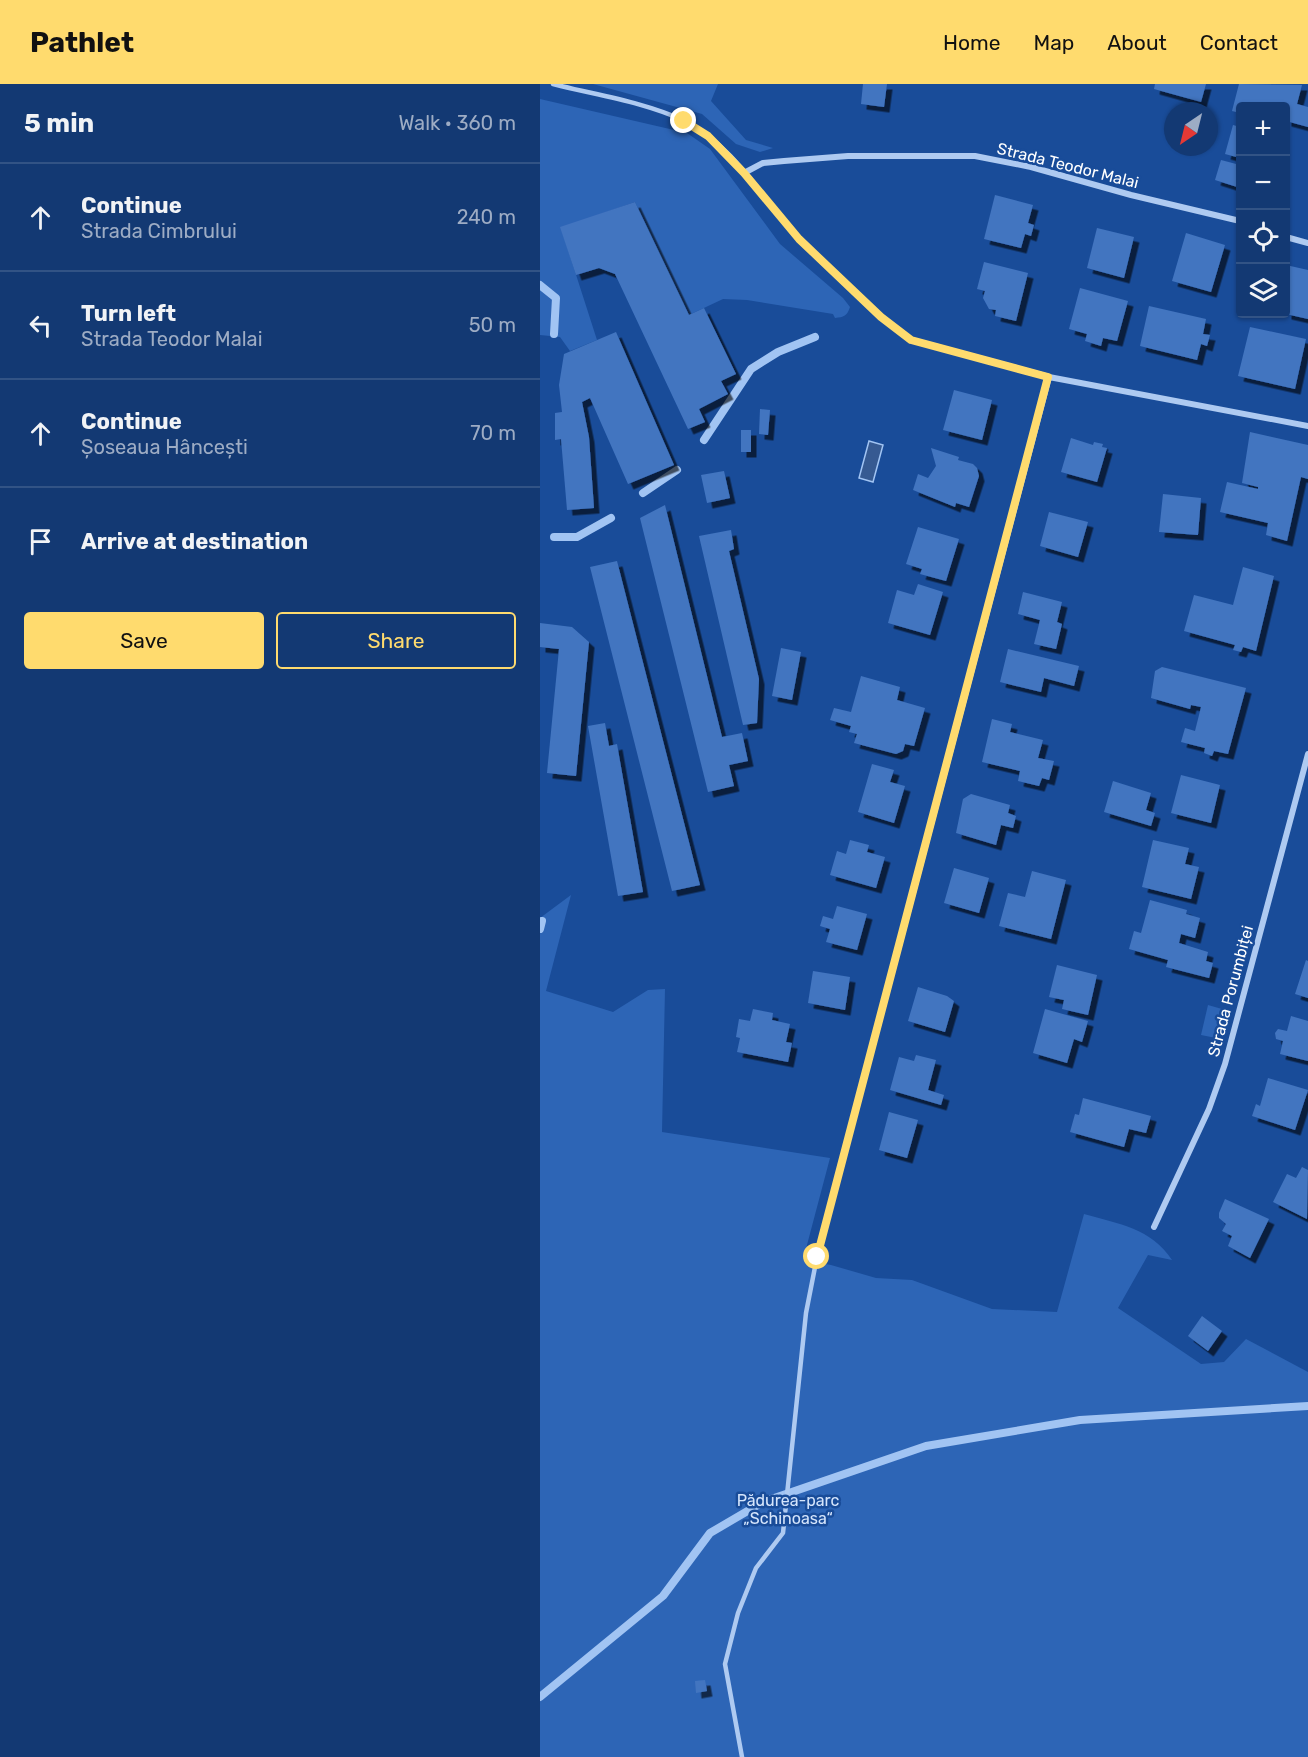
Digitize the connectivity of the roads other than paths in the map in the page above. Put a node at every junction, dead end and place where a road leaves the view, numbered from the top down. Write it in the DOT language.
graph roads {
  1 [pos="554,84"];
  2 [pos="744,173"];
  3 [pos="1236,220"];
  4 [pos="1290,238"];
  5 [pos="1308,243"];
  6 [pos="881,317"];
  7 [pos="1048,377"];
  8 [pos="1308,426"];
  9 [pos="1308,754"];
  10 [pos="1154,1227"];
  11 [pos="817,1257"];
  12 [pos="742,1757"];
  1 -- 2 [label="lane"];
  2 -- 3 [label="street, Strada Teodor Malai"];
  2 -- 6 [label="lane"];
  4 -- 5 [label="street"];
  6 -- 7 [label="street"];
  7 -- 8 [label="street"];
  7 -- 11 [label="street"];
  9 -- 10 [label="street, Strada Porumbiței"];
  11 -- 12 [label="lane"];
}
